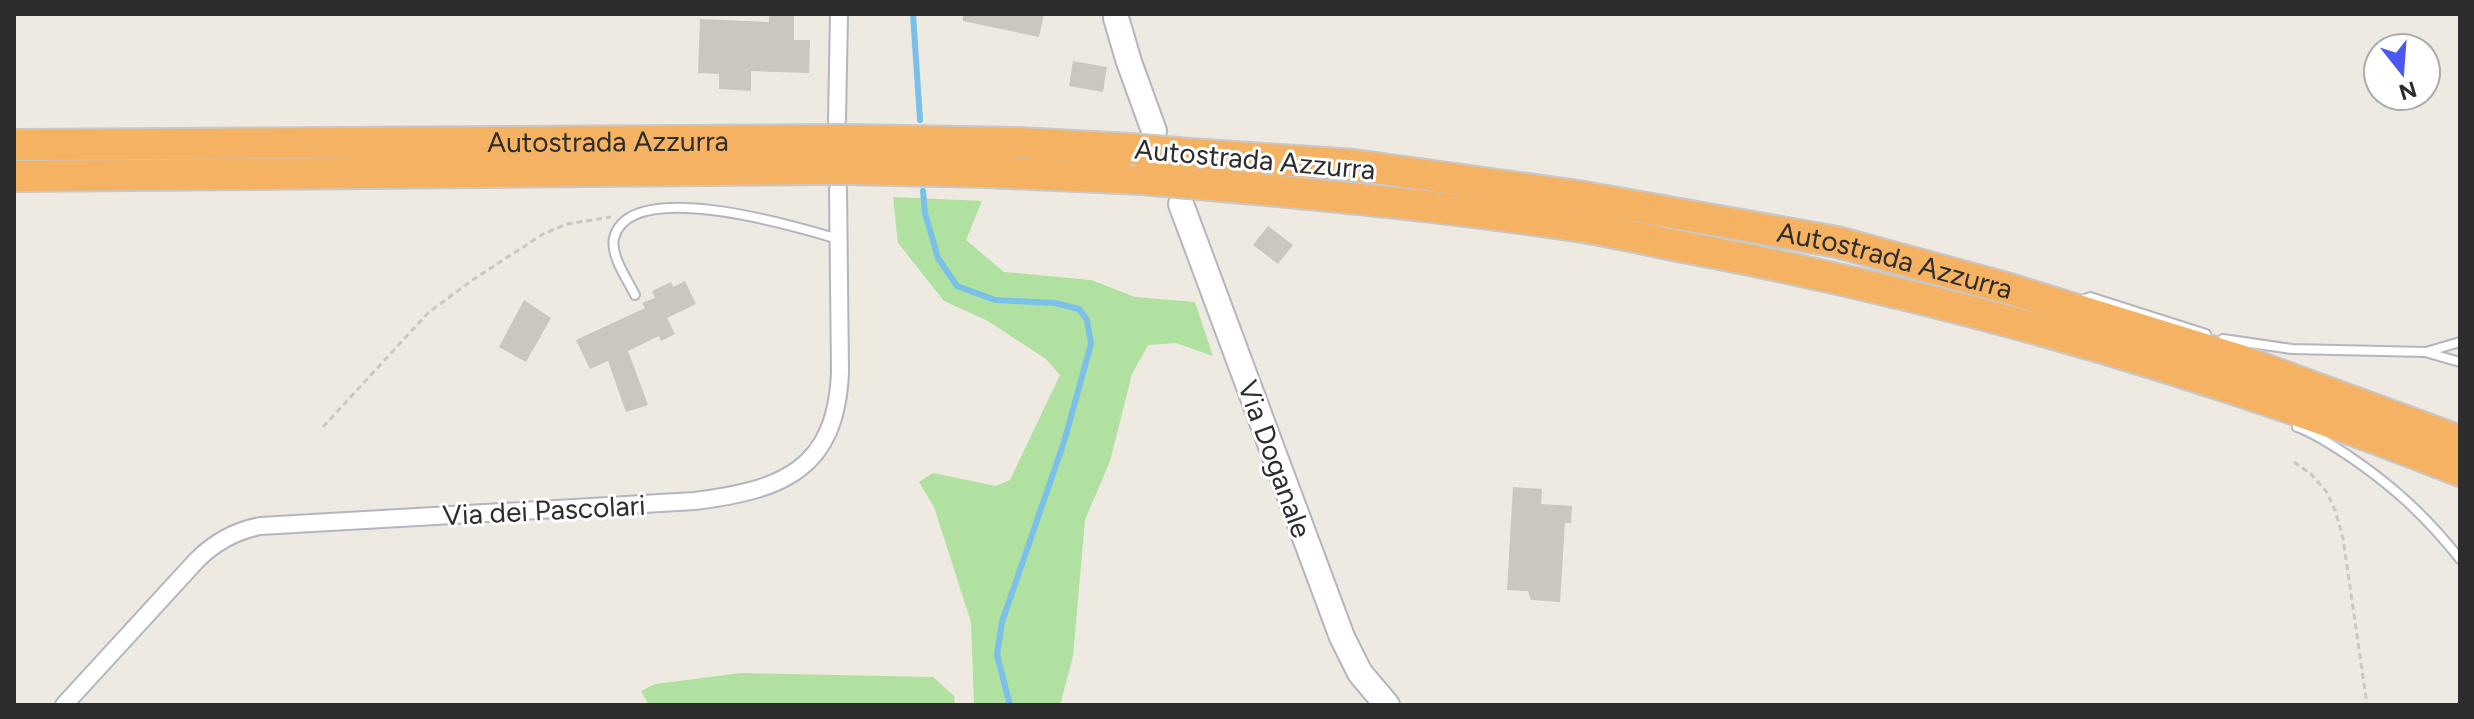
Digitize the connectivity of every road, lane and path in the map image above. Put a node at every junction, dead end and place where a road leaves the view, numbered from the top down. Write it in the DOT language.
graph roads {
  1 [pos="839,14"];
  2 [pos="1116,18"];
  3 [pos="1154,131"];
  4 [pos="14,145"];
  5 [pos="844,154"];
  6 [pos="986,157"];
  7 [pos="14,176"];
  8 [pos="1190,194"];
  9 [pos="627,219"];
  10 [pos="838,239"];
  11 [pos="635,295"];
  12 [pos="2060,329"];
  13 [pos="2460,342"];
  14 [pos="2425,352"];
  15 [pos="2460,362"];
  16 [pos="2283,421"];
  17 [pos="323,427"];
  18 [pos="2460,441"];
  19 [pos="2294,462"];
  20 [pos="2460,471"];
  21 [pos="2460,559"];
  22 [pos="64,705"];
  23 [pos="1387,705"];
  24 [pos="2367,705"];
  1 -- 5 [label="street, Via dei Pascolari"];
  2 -- 3 [label="main road"];
  4 -- 5 [label="highway, Autostrada Azzurra"];
  5 -- 6 [label="highway, Autostrada Azzurra"];
  5 -- 7 [label="highway, Autostrada Azzurra"];
  5 -- 10 [label="street, Via dei Pascolari"];
  6 -- 8 [label="highway, Autostrada Azzurra, bridge"];
  6 -- 12 [label="highway, Autostrada Azzurra, bridge"];
  8 -- 12 [label="highway, Autostrada Azzurra"];
  8 -- 23 [label="main road, Via Doganale"];
  9 -- 10 [label="lane"];
  9 -- 11 [label="lane"];
  9 -- 17 [label="path"];
  10 -- 22 [label="street, Via dei Pascolari"];
  12 -- 14 [label="lane"];
  12 -- 18 [label="highway, Autostrada Azzurra"];
  12 -- 20 [label="highway, Autostrada Azzurra"];
  13 -- 14 [label="lane"];
  14 -- 15 [label="lane"];
  16 -- 21 [label="lane"];
  19 -- 24 [label="path"];
}
